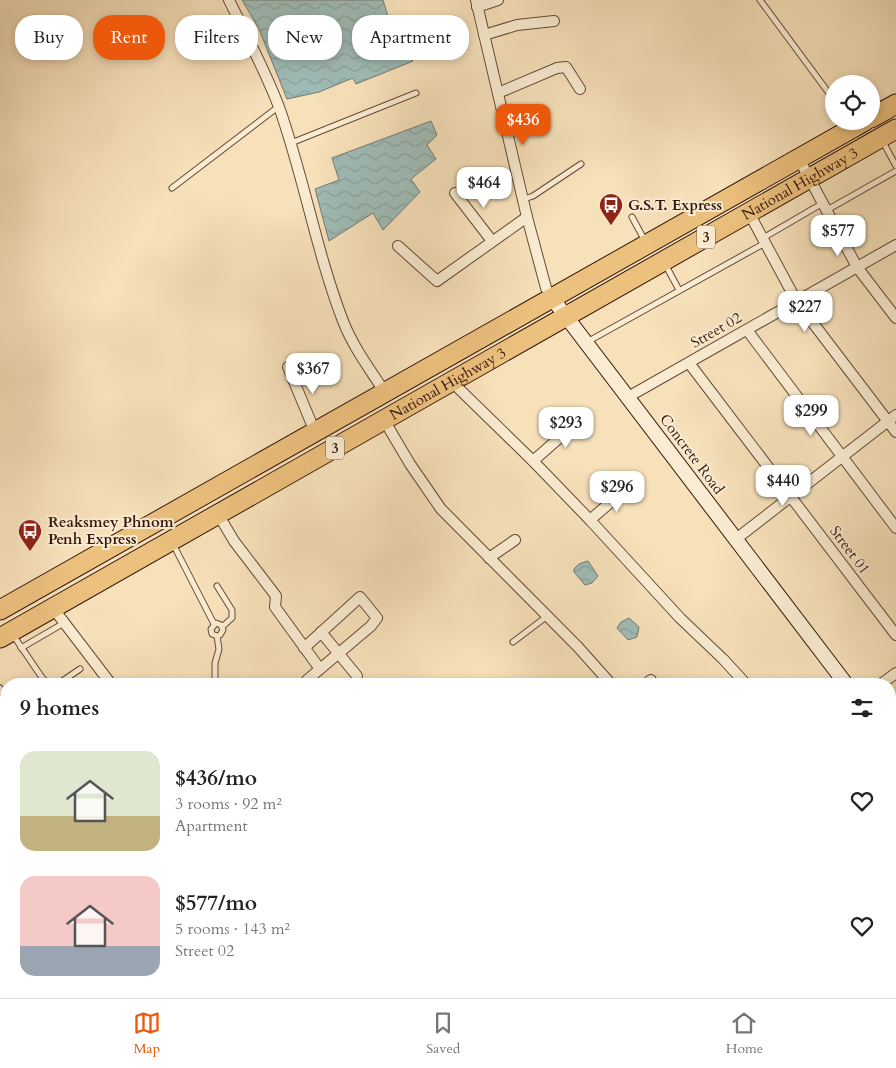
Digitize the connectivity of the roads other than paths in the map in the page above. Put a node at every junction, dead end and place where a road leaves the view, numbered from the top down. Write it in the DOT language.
graph roads {
  1 [pos="229,0"];
  2 [pos="498,0"];
  3 [pos="760,0"];
  4 [pos="476,4"];
  5 [pos="554,21"];
  6 [pos="484,35"];
  7 [pos="825,88"];
  8 [pos="580,90"];
  9 [pos="416,92"];
  10 [pos="498,94"];
  11 [pos="896,104"];
  12 [pos="279,107"];
  13 [pos="880,113"];
  14 [pos="846,130"];
  15 [pos="888,134"];
  16 [pos="291,144"];
  17 [pos="799,159"];
  18 [pos="581,164"];
  19 [pos="896,166"];
  20 [pos="896,171"];
  21 [pos="810,178"];
  22 [pos="172,188"];
  23 [pos="455,193"];
  24 [pos="524,199"];
  25 [pos="825,206"];
  26 [pos="749,213"];
  27 [pos="527,216"];
  28 [pos="632,217"];
  29 [pos="764,240"];
  30 [pos="492,241"];
  31 [pos="647,244"];
  32 [pos="896,245"];
  33 [pos="398,246"];
  34 [pos="664,261"];
  35 [pos="858,267"];
  36 [pos="679,290"];
  37 [pos="552,298"];
  38 [pos="797,302"];
  39 [pos="566,316"];
  40 [pos="896,318"];
  41 [pos="747,330"];
  42 [pos="586,343"];
  43 [pos="689,362"];
  44 [pos="288,367"];
  45 [pos="452,382"];
  46 [pos="385,393"];
  47 [pos="628,397"];
  48 [pos="582,418"];
  49 [pos="892,418"];
  50 [pos="384,420"];
  51 [pos="315,432"];
  52 [pos="896,432"];
  53 [pos="842,457"];
  54 [pos="533,461"];
  55 [pos="627,488"];
  56 [pos="791,496"];
  57 [pos="218,514"];
  58 [pos="590,520"];
  59 [pos="896,528"];
  60 [pos="166,530"];
  61 [pos="736,539"];
  62 [pos="515,540"];
  63 [pos="489,558"];
  64 [pos="217,586"];
  65 [pos="0,610"];
  66 [pos="546,617"];
  67 [pos="51,619"];
  68 [pos="214,624"];
  69 [pos="222,627"];
  70 [pos="321,632"];
  71 [pos="5,635"];
  72 [pos="896,635"];
  73 [pos="217,636"];
  74 [pos="513,642"];
  75 [pos="22,648"];
  76 [pos="304,648"];
  77 [pos="338,653"];
  78 [pos="80,669"];
  79 [pos="320,669"];
  80 [pos="357,676"];
  81 [pos="43,678"];
  82 [pos="67,678"];
  83 [pos="105,678"];
  84 [pos="215,678"];
  85 [pos="309,678"];
  86 [pos="606,678"];
  87 [pos="740,678"];
  88 [pos="841,678"];
  1 -- 12 [label="street"];
  2 -- 4 [label="street"];
  3 -- 7 [label="lane"];
  4 -- 6 [label="street"];
  5 -- 6 [label="street"];
  6 -- 10 [label="street"];
  8 -- 10 [label="street"];
  9 -- 16 [label="lane"];
  10 -- 24 [label="street"];
  11 -- 13 [label="highway"];
  12 -- 16 [label="street"];
  12 -- 22 [label="lane"];
  14 -- 17 [label="highway, National Highway 3 / 3"];
  15 -- 19 [label="lane"];
  15 -- 21 [label="highway, National Highway 3 / 3"];
  16 -- 46 [label="street"];
  17 -- 21 [label="street"];
  17 -- 31 [label="highway, National Highway 3 / 3"];
  18 -- 24 [label="lane"];
  20 -- 25 [label="lane"];
  21 -- 25 [label="street"];
  21 -- 26 [label="highway, National Highway 3 / 3"];
  23 -- 30 [label="street"];
  24 -- 27 [label="street"];
  25 -- 29 [label="lane"];
  25 -- 35 [label="street"];
  26 -- 29 [label="street"];
  26 -- 34 [label="highway, National Highway 3 / 3"];
  27 -- 30 [label="street"];
  27 -- 37 [label="street"];
  28 -- 31 [label="lane"];
  29 -- 36 [label="lane"];
  29 -- 38 [label="street"];
  30 -- 33 [label="street"];
  31 -- 37 [label="highway, National Highway 3 / 3"];
  32 -- 35 [label="street, Street 02"];
  34 -- 36 [label="lane"];
  34 -- 39 [label="highway, National Highway 3 / 3"];
  35 -- 38 [label="street, Street 02"];
  35 -- 40 [label="street"];
  36 -- 42 [label="lane"];
  37 -- 39 [label="street, Concrete Road"];
  37 -- 46 [label="highway, National Highway 3 / 3"];
  38 -- 41 [label="street, Street 02"];
  38 -- 49 [label="street"];
  39 -- 42 [label="street, Concrete Road"];
  39 -- 45 [label="highway, National Highway 3 / 3"];
  41 -- 43 [label="street, Street 02"];
  41 -- 53 [label="street"];
  42 -- 47 [label="street, Concrete Road"];
  43 -- 47 [label="street, Street 02"];
  43 -- 56 [label="street, Street 01"];
  44 -- 51 [label="street"];
  45 -- 50 [label="highway, National Highway 3 / 3"];
  45 -- 54 [label="street"];
  46 -- 51 [label="highway, National Highway 3 / 3"];
  47 -- 61 [label="street, Concrete Road"];
  48 -- 54 [label="street"];
  49 -- 52 [label="street"];
  49 -- 53 [label="street"];
  50 -- 57 [label="highway, National Highway 3 / 3"];
  50 -- 63 [label="street"];
  51 -- 60 [label="highway, National Highway 3 / 3"];
  53 -- 56 [label="street"];
  53 -- 59 [label="street"];
  54 -- 58 [label="street"];
  55 -- 58 [label="street"];
  56 -- 61 [label="street"];
  56 -- 72 [label="street, Street 01"];
  57 -- 60 [label="highway, National Highway 3 / 3"];
  57 -- 76 [label="street"];
  58 -- 87 [label="street"];
  60 -- 65 [label="highway, National Highway 3 / 3"];
  60 -- 67 [label="highway, National Highway 3 / 3"];
  60 -- 68 [label="lane"];
  61 -- 88 [label="street, Concrete Road"];
  62 -- 63 [label="street"];
  63 -- 66 [label="street"];
  64 -- 69 [label="lane"];
  66 -- 74 [label="lane"];
  66 -- 86 [label="street"];
  67 -- 71 [label="highway, National Highway 3 / 3"];
  67 -- 75 [label="lane"];
  67 -- 83 [label="street"];
  68 -- 69 [label="lane"];
  68 -- 73 [label="lane"];
  69 -- 73 [label="lane"];
  70 -- 76 [label="street"];
  70 -- 77 [label="street"];
  70 -- 77 [label="street"];
  71 -- 75 [label="lane"];
  73 -- 84 [label="lane"];
  75 -- 81 [label="lane"];
  76 -- 79 [label="street"];
  77 -- 79 [label="street"];
  77 -- 80 [label="street"];
  78 -- 82 [label="lane"];
  79 -- 85 [label="street"];
}
